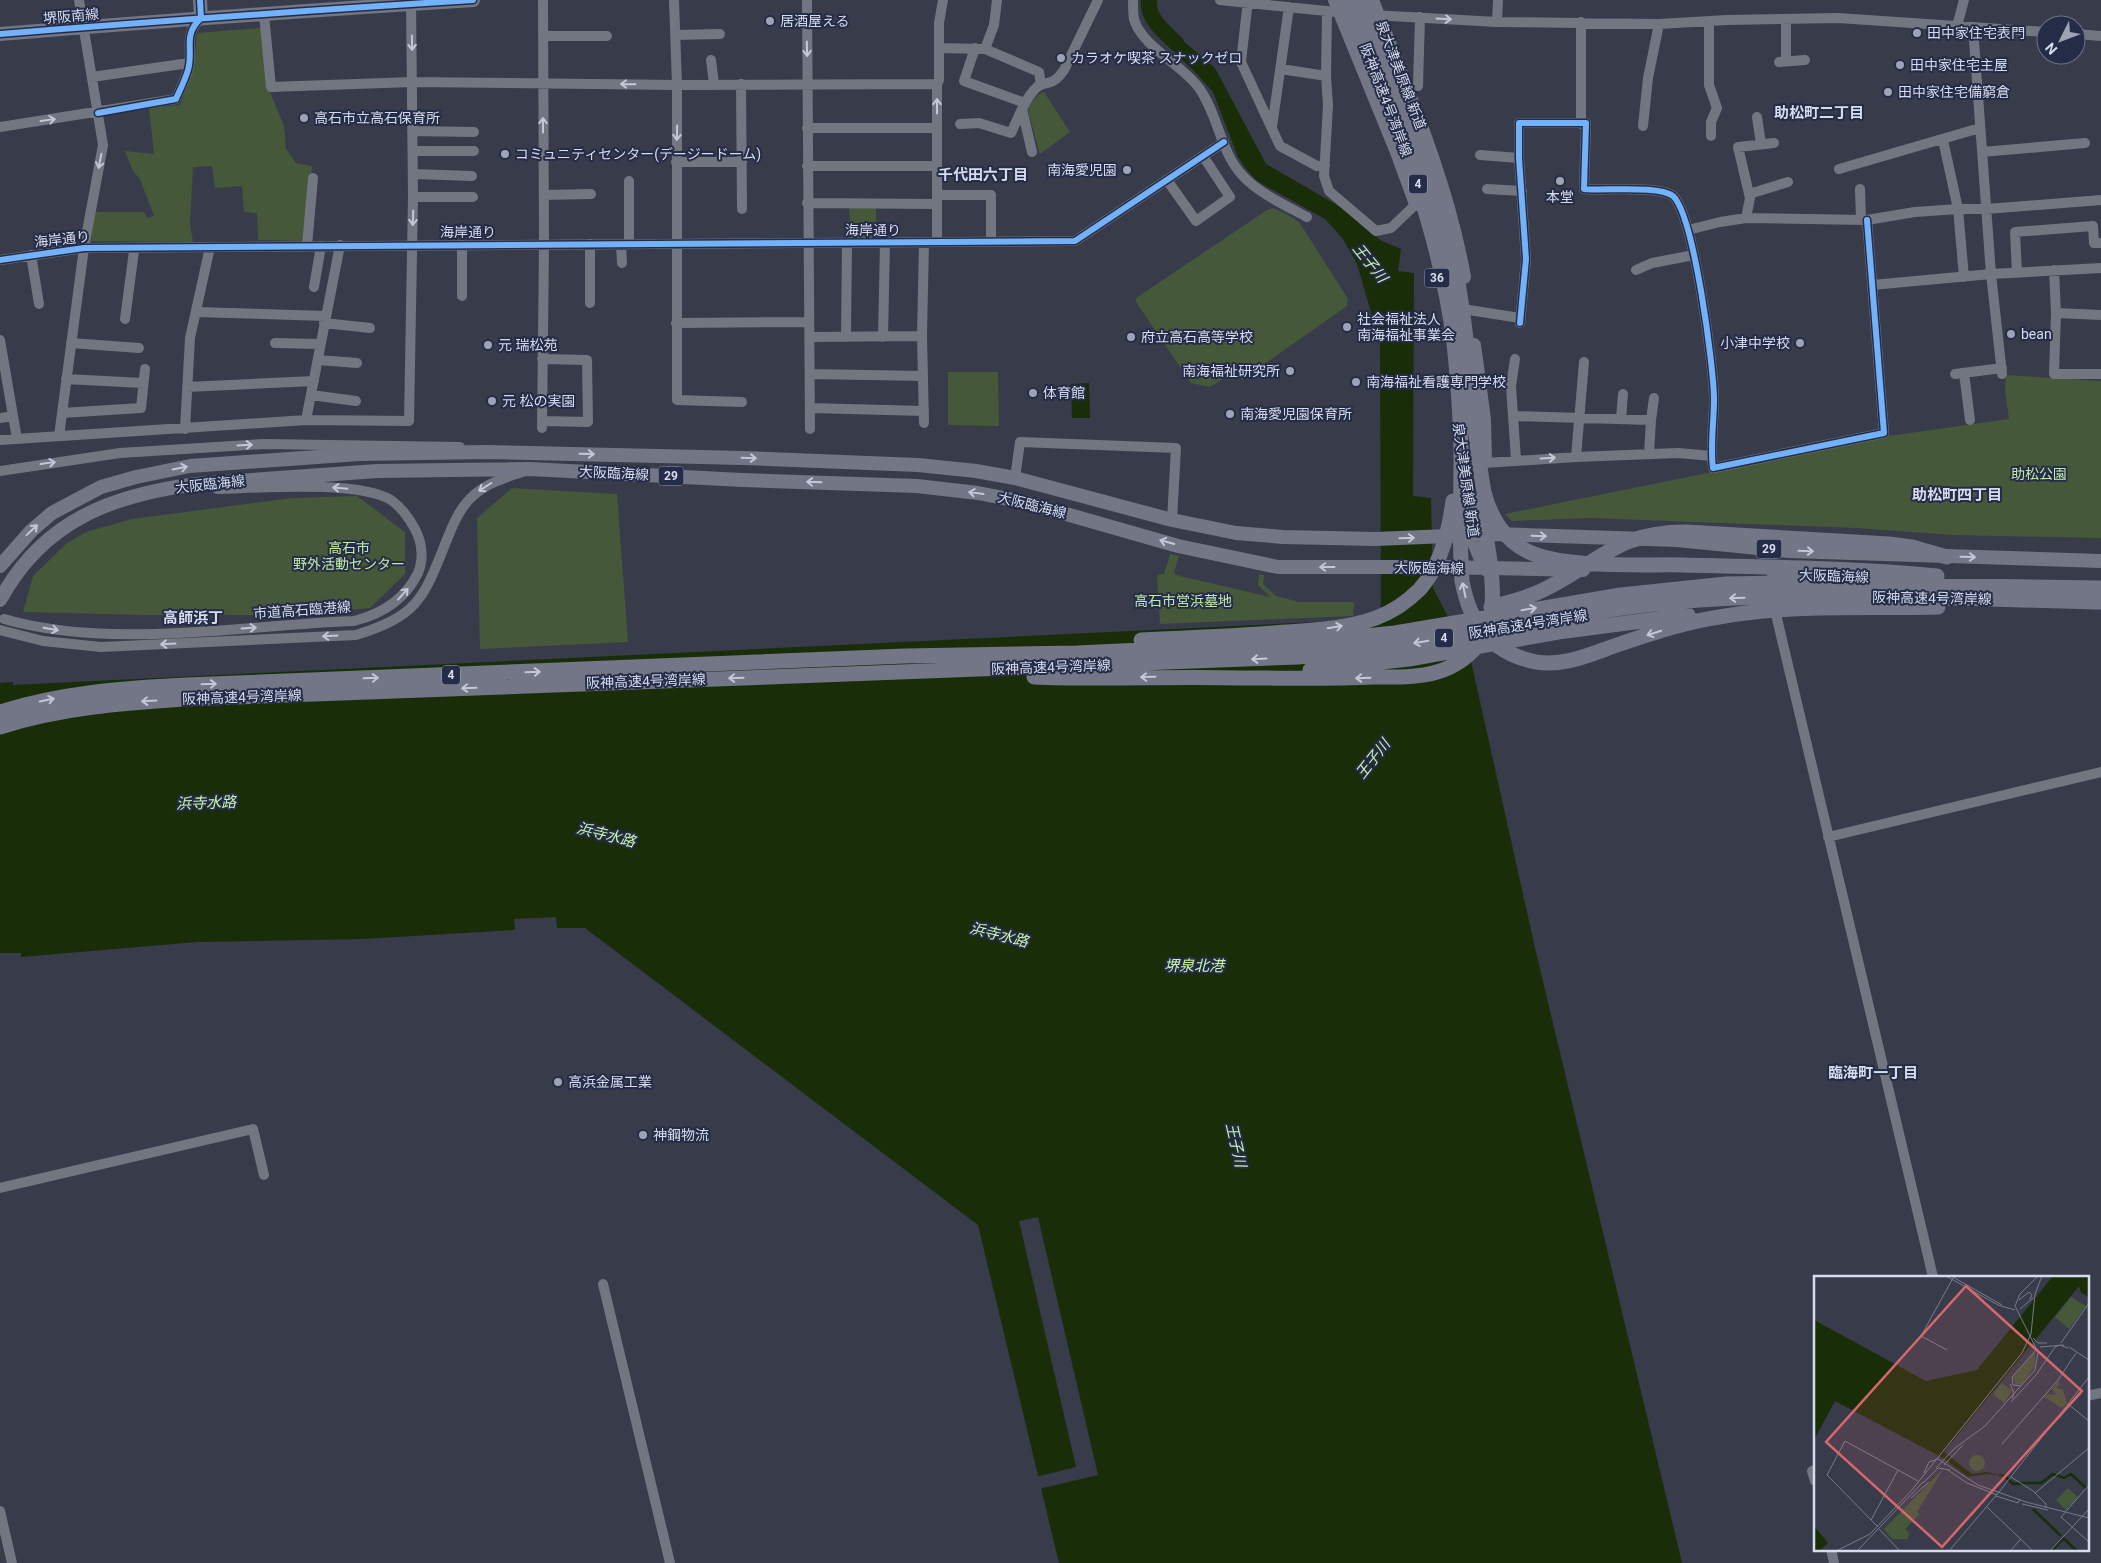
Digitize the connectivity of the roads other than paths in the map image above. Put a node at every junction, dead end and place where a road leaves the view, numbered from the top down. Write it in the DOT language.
graph roads {
  1 [pos="79,0"];
  2 [pos="200,0"];
  3 [pos="473,0"];
  4 [pos="543,0"];
  5 [pos="674,0"];
  6 [pos="807,0"];
  7 [pos="943,0"];
  8 [pos="997,0"];
  9 [pos="1098,0"];
  10 [pos="1133,0"];
  11 [pos="1220,0"];
  12 [pos="1360,0"];
  13 [pos="1372,0"];
  14 [pos="1498,0"];
  15 [pos="1964,0"];
  16 [pos="411,2"];
  17 [pos="1248,2"];
  18 [pos="312,5"];
  19 [pos="1337,6"];
  20 [pos="1288,7"];
  21 [pos="264,15"];
  22 [pos="1378,15"];
  23 [pos="1420,17"];
  24 [pos="201,18"];
  25 [pos="1786,18"];
  26 [pos="1709,21"];
  27 [pos="1497,22"];
  28 [pos="1581,22"];
  29 [pos="1659,24"];
  30 [pos="1957,26"];
  31 [pos="85,27"];
  32 [pos="1973,27"];
  33 [pos="2036,31"];
  34 [pos="0,34"];
  35 [pos="720,34"];
  36 [pos="676,35"];
  37 [pos="2086,35"];
  38 [pos="543,36"];
  39 [pos="607,36"];
  40 [pos="2101,36"];
  41 [pos="939,48"];
  42 [pos="980,49"];
  43 [pos="711,60"];
  44 [pos="1804,60"];
  45 [pos="188,63"];
  46 [pos="1281,69"];
  47 [pos="1326,76"];
  48 [pos="92,77"];
  49 [pos="412,82"];
  50 [pos="543,82"];
  51 [pos="808,83"];
  52 [pos="714,84"];
  53 [pos="742,84"];
  54 [pos="937,84"];
  55 [pos="677,85"];
  56 [pos="1041,85"];
  57 [pos="1418,86"];
  58 [pos="1024,106"];
  59 [pos="98,113"];
  60 [pos="1757,117"];
  61 [pos="960,124"];
  62 [pos="1581,124"];
  63 [pos="1643,126"];
  64 [pos="0,127"];
  65 [pos="807,128"];
  66 [pos="936,128"];
  67 [pos="1272,128"];
  68 [pos="1980,128"];
  69 [pos="412,131"];
  70 [pos="474,132"];
  71 [pos="1711,136"];
  72 [pos="1943,140"];
  73 [pos="1224,142"];
  74 [pos="1774,142"];
  75 [pos="2085,143"];
  76 [pos="1761,144"];
  77 [pos="413,151"];
  78 [pos="474,151"];
  79 [pos="1032,152"];
  80 [pos="1982,152"];
  81 [pos="1203,156"];
  82 [pos="1480,156"];
  83 [pos="1519,158"];
  84 [pos="676,162"];
  85 [pos="742,162"];
  86 [pos="1325,165"];
  87 [pos="807,166"];
  88 [pos="937,166"];
  89 [pos="1839,169"];
  90 [pos="413,174"];
  91 [pos="472,176"];
  92 [pos="312,178"];
  93 [pos="1167,180"];
  94 [pos="629,181"];
  95 [pos="1788,182"];
  96 [pos="1487,189"];
  97 [pos="1860,189"];
  98 [pos="1522,191"];
  99 [pos="591,194"];
  100 [pos="1749,194"];
  101 [pos="544,195"];
  102 [pos="413,197"];
  103 [pos="473,197"];
  104 [pos="937,199"];
  105 [pos="2101,200"];
  106 [pos="807,203"];
  107 [pos="1416,204"];
  108 [pos="742,209"];
  109 [pos="1958,209"];
  110 [pos="1986,210"];
  111 [pos="1307,217"];
  112 [pos="1746,218"];
  113 [pos="1864,220"];
  114 [pos="1688,230"];
  115 [pos="924,242"];
  116 [pos="937,242"];
  117 [pos="992,242"];
  118 [pos="809,243"];
  119 [pos="847,243"];
  120 [pos="885,243"];
  121 [pos="2101,243"];
  122 [pos="544,244"];
  123 [pos="590,244"];
  124 [pos="625,244"];
  125 [pos="676,244"];
  126 [pos="412,245"];
  127 [pos="462,245"];
  128 [pos="307,246"];
  129 [pos="321,246"];
  130 [pos="340,246"];
  131 [pos="210,247"];
  132 [pos="84,248"];
  133 [pos="134,251"];
  134 [pos="30,255"];
  135 [pos="1694,255"];
  136 [pos="0,260"];
  137 [pos="622,263"];
  138 [pos="2101,268"];
  139 [pos="1636,270"];
  140 [pos="2054,270"];
  141 [pos="2017,273"];
  142 [pos="1991,274"];
  143 [pos="1964,277"];
  144 [pos="1872,285"];
  145 [pos="314,287"];
  146 [pos="462,296"];
  147 [pos="590,303"];
  148 [pos="39,304"];
  149 [pos="1469,310"];
  150 [pos="196,312"];
  151 [pos="2056,313"];
  152 [pos="2101,315"];
  153 [pos="125,319"];
  154 [pos="325,319"];
  155 [pos="676,322"];
  156 [pos="809,322"];
  157 [pos="370,328"];
  158 [pos="883,336"];
  159 [pos="922,336"];
  160 [pos="810,337"];
  161 [pos="846,337"];
  162 [pos="0,341"];
  163 [pos="71,343"];
  164 [pos="275,344"];
  165 [pos="320,344"];
  166 [pos="139,348"];
  167 [pos="542,358"];
  168 [pos="1515,359"];
  169 [pos="318,360"];
  170 [pos="1584,362"];
  171 [pos="357,363"];
  172 [pos="145,368"];
  173 [pos="810,374"];
  174 [pos="2101,374"];
  175 [pos="923,376"];
  176 [pos="1464,376"];
  177 [pos="66,379"];
  178 [pos="314,381"];
  179 [pos="143,383"];
  180 [pos="186,388"];
  181 [pos="311,394"];
  182 [pos="1623,394"];
  183 [pos="1654,398"];
  184 [pos="356,401"];
  185 [pos="742,402"];
  186 [pos="810,408"];
  187 [pos="924,411"];
  188 [pos="62,413"];
  189 [pos="13,416"];
  190 [pos="1513,416"];
  191 [pos="0,418"];
  192 [pos="1580,418"];
  193 [pos="1621,419"];
  194 [pos="306,420"];
  195 [pos="1651,420"];
  196 [pos="1970,420"];
  197 [pos="924,423"];
  198 [pos="185,429"];
  199 [pos="810,429"];
  200 [pos="58,436"];
  201 [pos="17,439"];
  202 [pos="0,440"];
  203 [pos="559,453"];
  204 [pos="1648,454"];
  205 [pos="1712,456"];
  206 [pos="1576,457"];
  207 [pos="1516,460"];
  208 [pos="1485,463"];
  209 [pos="530,469"];
  210 [pos="0,471"];
  211 [pos="1015,478"];
  212 [pos="160,489"];
  213 [pos="1172,520"];
  214 [pos="1495,534"];
  215 [pos="1471,535"];
  216 [pos="1947,557"];
  217 [pos="2101,561"];
  218 [pos="0,566"];
  219 [pos="1485,569"];
  220 [pos="1768,574"];
  221 [pos="2052,582"];
  222 [pos="2101,585"];
  223 [pos="0,600"];
  224 [pos="2072,602"];
  225 [pos="2101,602"];
  226 [pos="1774,606"];
  227 [pos="2,624"];
  228 [pos="1345,638"];
  229 [pos="906,656"];
  230 [pos="785,676"];
  231 [pos="1177,676"];
  232 [pos="0,712"];
  233 [pos="0,728"];
  234 [pos="2101,772"];
  235 [pos="1828,837"];
  236 [pos="264,1175"];
  237 [pos="0,1188"];
  238 [pos="1933,1276"];
  239 [pos="603,1284"];
  240 [pos="2101,1393"];
  241 [pos="2088,1396"];
  242 [pos="0,1512"];
  243 [pos="1831,1550"];
  244 [pos="12,1563"];
  245 [pos="670,1563"];
  246 [pos="1834,1563"];
  1 -- 31 [label="street"];
  2 -- 24 [label="main road"];
  3 -- 16 [label="main road, 堺阪南線"];
  4 -- 38 [label="street"];
  5 -- 36 [label="street"];
  6 -- 51 [label="street, one-way"];
  7 -- 41 [label="street"];
  8 -- 42 [label="street"];
  9 -- 56 [label="street"];
  10 -- 73 [label="street"];
  11 -- 17 [label="street"];
  12 -- 176 [label="highway, 阪神高速4号湾岸線 / 4"];
  13 -- 22 [label="main road, 泉大津美原線 新道 / 36"];
  14 -- 27 [label="street"];
  15 -- 30 [label="street"];
  16 -- 18 [label="main road, 堺阪南線"];
  16 -- 49 [label="street, one-way"];
  17 -- 20 [label="street"];
  17 -- 67 [label="street"];
  18 -- 21 [label="main road, 堺阪南線"];
  19 -- 20 [label="street"];
  19 -- 22 [label="street"];
  19 -- 47 [label="street"];
  19 -- 107 [label="main road, 泉大津美原線 新道 / 36"];
  19 -- 176 [label="highway, 阪神高速4号湾岸線 / 4"];
  20 -- 46 [label="street"];
  21 -- 24 [label="main road, 堺阪南線"];
  21 -- 49 [label="street"];
  22 -- 23 [label="street"];
  22 -- 149 [label="main road, 泉大津美原線 新道 / 36"];
  23 -- 27 [label="street, one-way"];
  23 -- 57 [label="street"];
  24 -- 31 [label="main road, 堺阪南線"];
  24 -- 45 [label="street"];
  25 -- 26 [label="street"];
  25 -- 30 [label="street"];
  25 -- 44 [label="street"];
  26 -- 29 [label="street"];
  26 -- 71 [label="street"];
  27 -- 28 [label="street"];
  28 -- 29 [label="street"];
  28 -- 62 [label="street"];
  29 -- 63 [label="street"];
  30 -- 32 [label="street"];
  31 -- 34 [label="main road, 堺阪南線"];
  31 -- 48 [label="street"];
  32 -- 33 [label="street"];
  32 -- 68 [label="street"];
  35 -- 36 [label="street"];
  36 -- 55 [label="street"];
  37 -- 40 [label="street"];
  38 -- 39 [label="street"];
  38 -- 50 [label="street"];
  41 -- 42 [label="street"];
  41 -- 54 [label="street"];
  42 -- 56 [label="street"];
  42 -- 58 [label="street"];
  43 -- 52 [label="street"];
  45 -- 48 [label="street"];
  45 -- 59 [label="street"];
  46 -- 47 [label="street"];
  46 -- 67 [label="street"];
  47 -- 86 [label="street"];
  48 -- 59 [label="street"];
  49 -- 50 [label="street"];
  49 -- 69 [label="street"];
  55 -- 50 [label="street, one-way"];
  101 -- 50 [label="street, one-way"];
  51 -- 53 [label="street"];
  51 -- 54 [label="street"];
  51 -- 65 [label="street"];
  52 -- 53 [label="street"];
  52 -- 55 [label="street"];
  53 -- 85 [label="street"];
  66 -- 54 [label="street, one-way"];
  55 -- 84 [label="street, one-way"];
  56 -- 58 [label="street"];
  58 -- 61 [label="street"];
  58 -- 79 [label="street"];
  64 -- 59 [label="street, one-way"];
  59 -- 132 [label="street, one-way"];
  60 -- 76 [label="street"];
  62 -- 83 [label="street"];
  62 -- 114 [label="street"];
  65 -- 66 [label="street"];
  65 -- 87 [label="street"];
  66 -- 88 [label="street"];
  67 -- 86 [label="street"];
  68 -- 72 [label="street"];
  68 -- 80 [label="street"];
  69 -- 70 [label="street"];
  69 -- 77 [label="street"];
  72 -- 89 [label="street"];
  72 -- 109 [label="street"];
  73 -- 81 [label="street, 海岸通り"];
  73 -- 111 [label="street"];
  74 -- 76 [label="street"];
  75 -- 80 [label="street"];
  76 -- 100 [label="street"];
  77 -- 78 [label="street"];
  77 -- 90 [label="street"];
  80 -- 110 [label="street"];
  81 -- 93 [label="street, 海岸通り"];
  81 -- 93 [label="street"];
  82 -- 83 [label="street"];
  83 -- 98 [label="street"];
  84 -- 85 [label="street"];
  84 -- 125 [label="street"];
  85 -- 108 [label="street"];
  86 -- 107 [label="street"];
  87 -- 88 [label="street"];
  87 -- 106 [label="street"];
  88 -- 104 [label="street"];
  90 -- 91 [label="street"];
  90 -- 102 [label="street"];
  92 -- 128 [label="street"];
  93 -- 117 [label="street, 海岸通り"];
  94 -- 124 [label="street"];
  95 -- 100 [label="street"];
  96 -- 98 [label="street"];
  97 -- 113 [label="street"];
  98 -- 149 [label="street"];
  99 -- 101 [label="street"];
  100 -- 112 [label="street"];
  101 -- 122 [label="street"];
  102 -- 103 [label="street"];
  102 -- 126 [label="street, one-way"];
  104 -- 106 [label="street"];
  104 -- 116 [label="street"];
  104 -- 117 [label="street"];
  105 -- 110 [label="street"];
  106 -- 118 [label="street"];
  107 -- 215 [label="main road, 泉大津美原線 新道 / 36"];
  109 -- 110 [label="street"];
  109 -- 113 [label="street"];
  109 -- 143 [label="street"];
  110 -- 142 [label="street"];
  112 -- 113 [label="street"];
  112 -- 114 [label="street"];
  113 -- 144 [label="street"];
  114 -- 135 [label="street"];
  115 -- 116 [label="street, 海岸通り"];
  115 -- 120 [label="street, 海岸通り"];
  115 -- 159 [label="street"];
  116 -- 117 [label="street, 海岸通り"];
  118 -- 119 [label="street, 海岸通り"];
  118 -- 125 [label="street, 海岸通り"];
  118 -- 156 [label="street"];
  119 -- 120 [label="street, 海岸通り"];
  119 -- 161 [label="street"];
  120 -- 158 [label="street"];
  121 -- 141 [label="street"];
  122 -- 123 [label="street, 海岸通り"];
  122 -- 127 [label="street, 海岸通り"];
  122 -- 167 [label="street"];
  123 -- 124 [label="street, 海岸通り"];
  123 -- 147 [label="street"];
  124 -- 125 [label="street, 海岸通り"];
  124 -- 137 [label="street"];
  125 -- 155 [label="street"];
  126 -- 127 [label="street, 海岸通り"];
  126 -- 130 [label="street, 海岸通り"];
  126 -- 194 [label="street"];
  127 -- 146 [label="street"];
  128 -- 129 [label="street, 海岸通り"];
  128 -- 131 [label="street, 海岸通り"];
  129 -- 130 [label="street, 海岸通り"];
  129 -- 145 [label="street"];
  130 -- 154 [label="street"];
  131 -- 132 [label="street, 海岸通り"];
  131 -- 150 [label="street"];
  132 -- 134 [label="street, 海岸通り"];
  132 -- 163 [label="street"];
  133 -- 153 [label="street"];
  134 -- 136 [label="street, 海岸通り"];
  134 -- 148 [label="street"];
  135 -- 139 [label="street"];
  135 -- 205 [label="street"];
  138 -- 140 [label="street"];
  140 -- 141 [label="street"];
  140 -- 151 [label="street"];
  141 -- 142 [label="street"];
  142 -- 143 [label="street"];
  142 -- 196 [label="street"];
  143 -- 144 [label="street"];
  144 -- 205 [label="street"];
  149 -- 208 [label="main road, 泉大津美原線 新道 / 36"];
  150 -- 154 [label="street"];
  150 -- 180 [label="street"];
  151 -- 152 [label="street"];
  151 -- 174 [label="street"];
  154 -- 157 [label="street"];
  154 -- 165 [label="street"];
  155 -- 156 [label="street"];
  155 -- 185 [label="street"];
  156 -- 160 [label="street"];
  158 -- 159 [label="street"];
  158 -- 161 [label="street"];
  159 -- 175 [label="street"];
  160 -- 161 [label="street"];
  160 -- 173 [label="street"];
  162 -- 189 [label="street"];
  163 -- 166 [label="street"];
  163 -- 177 [label="street"];
  164 -- 165 [label="street"];
  165 -- 169 [label="street"];
  167 -- 167 [label="street"];
  168 -- 190 [label="street"];
  169 -- 171 [label="street"];
  169 -- 178 [label="street"];
  170 -- 192 [label="street"];
  172 -- 179 [label="street"];
  173 -- 175 [label="street"];
  173 -- 186 [label="street"];
  175 -- 187 [label="street"];
  176 -- 222 [label="highway"];
  224 -- 176 [label="highway, one-way"];
  229 -- 176 [label="highway, one-way"];
  176 -- 231 [label="highway, one-way"];
  177 -- 179 [label="street"];
  177 -- 188 [label="street"];
  178 -- 180 [label="street"];
  178 -- 181 [label="street"];
  179 -- 188 [label="street"];
  180 -- 198 [label="street"];
  181 -- 184 [label="street"];
  181 -- 194 [label="street"];
  182 -- 193 [label="street"];
  183 -- 195 [label="street"];
  186 -- 187 [label="street"];
  186 -- 199 [label="street"];
  187 -- 197 [label="street"];
  188 -- 200 [label="street"];
  189 -- 191 [label="street"];
  189 -- 201 [label="street"];
  190 -- 192 [label="street"];
  190 -- 207 [label="street"];
  192 -- 193 [label="street"];
  192 -- 206 [label="street"];
  193 -- 195 [label="street"];
  194 -- 198 [label="street"];
  195 -- 204 [label="street"];
  198 -- 200 [label="street"];
  200 -- 201 [label="street"];
  201 -- 202 [label="street"];
  210 -- 203 [label="street, one-way"];
  203 -- 211 [label="main road, 大阪臨海線 / 29, one-way"];
  218 -- 203 [label="main road, 大阪臨海線 / 29, one-way"];
  204 -- 205 [label="street"];
  204 -- 206 [label="street"];
  207 -- 206 [label="street, one-way"];
  207 -- 208 [label="street"];
  208 -- 214 [label="main road, 泉大津美原線 新道 / 36"];
  209 -- 212 [label="main road, 大阪臨海線 / 29"];
  219 -- 209 [label="main road, 大阪臨海線 / 29, one-way"];
  209 -- 227 [label="street, 市道高石臨港線, one-way"];
  211 -- 213 [label="main road, 大阪臨海線 / 29"];
  211 -- 213 [label="street"];
  212 -- 223 [label="main road, 大阪臨海線 / 29"];
  227 -- 212 [label="street, 市道高石臨港線, one-way"];
  213 -- 215 [label="main road, 大阪臨海線 / 29, one-way"];
  214 -- 215 [label="main road, 大阪臨海線 / 29"];
  214 -- 216 [label="main road, 大阪臨海線 / 29, one-way"];
  214 -- 219 [label="main road, 泉大津美原線 新道 / 36"];
  215 -- 219 [label="main road, 泉大津美原線 新道 / 36"];
  216 -- 217 [label="main road, 大阪臨海線 / 29, one-way"];
  216 -- 228 [label="highway"];
  219 -- 220 [label="main road, 大阪臨海線 / 29"];
  220 -- 221 [label="main road, 大阪臨海線 / 29"];
  220 -- 226 [label="street"];
  221 -- 222 [label="main road, 大阪臨海線 / 29"];
  221 -- 226 [label="main road"];
  228 -- 222 [label="highway, 阪神高速4号湾岸線 / 4, one-way"];
  224 -- 225 [label="highway, 阪神高速4号湾岸線 / 4"];
  224 -- 230 [label="highway, 阪神高速4号湾岸線 / 4, one-way"];
  226 -- 231 [label="highway"];
  226 -- 235 [label="street"];
  228 -- 229 [label="highway, 阪神高速4号湾岸線 / 4"];
  232 -- 229 [label="highway, 阪神高速4号湾岸線 / 4, one-way"];
  231 -- 230 [label="highway, one-way"];
  230 -- 233 [label="highway, 阪神高速4号湾岸線 / 4, one-way"];
  234 -- 235 [label="street"];
  235 -- 238 [label="street"];
  236 -- 237 [label="street"];
  239 -- 245 [label="street"];
  240 -- 241 [label="street"];
  242 -- 244 [label="street"];
  243 -- 246 [label="street"];
}
